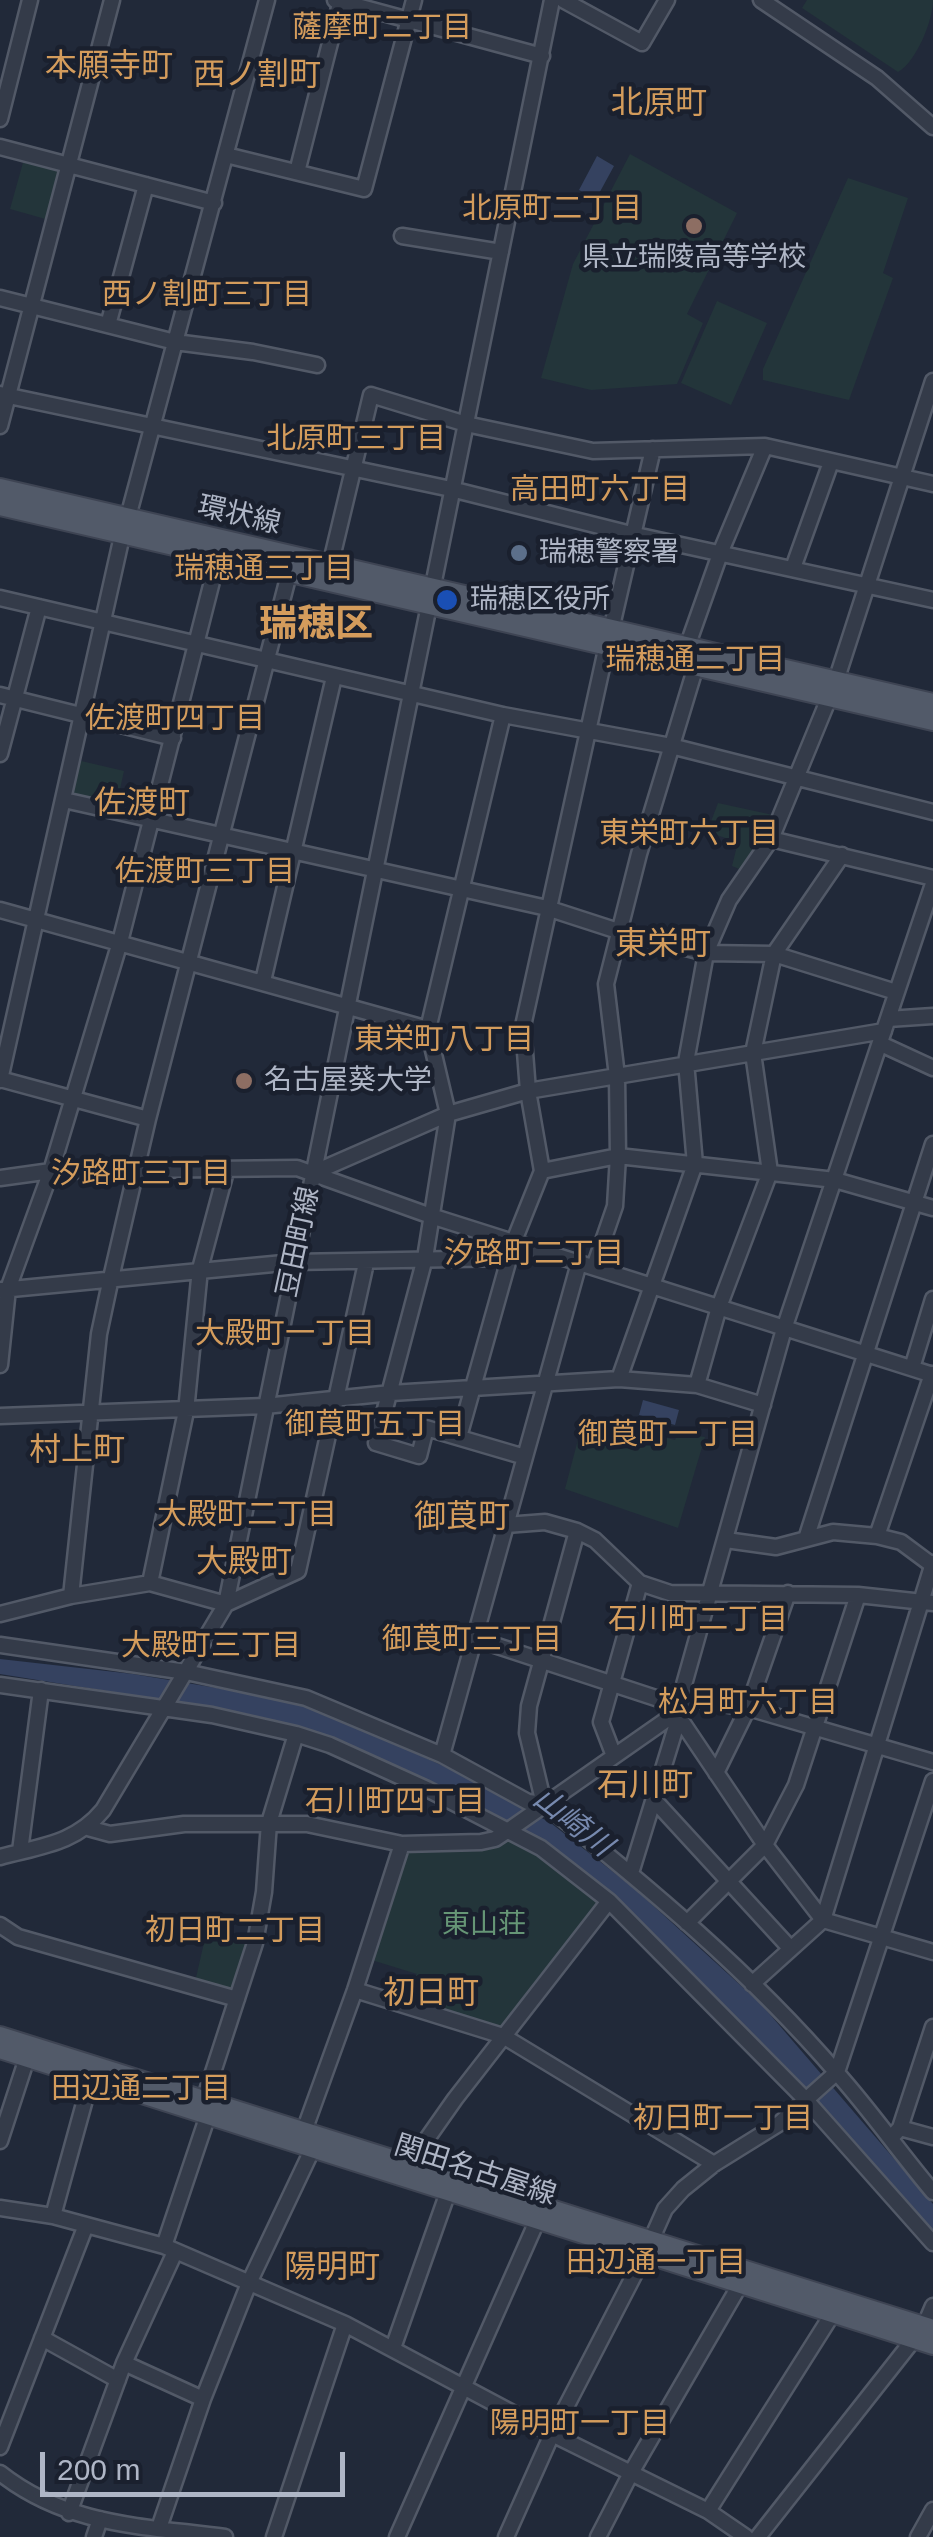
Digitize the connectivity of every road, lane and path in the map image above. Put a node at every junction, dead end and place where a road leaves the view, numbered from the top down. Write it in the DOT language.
graph roads {
  1 [pos="30,0"];
  2 [pos="112,0"];
  3 [pos="267,0"];
  4 [pos="414,0"];
  5 [pos="552,0"];
  6 [pos="563,0"];
  7 [pos="666,0"];
  8 [pos="761,0"];
  9 [pos="339,1"];
  10 [pos="409,19"];
  11 [pos="542,56"];
  12 [pos="0,119"];
  13 [pos="933,127"];
  14 [pos="0,147"];
  15 [pos="226,154"];
  16 [pos="70,165"];
  17 [pos="296,172"];
  18 [pos="146,185"];
  19 [pos="214,203"];
  20 [pos="402,236"];
  21 [pos="501,252"];
  22 [pos="0,298"];
  23 [pos="33,306"];
  24 [pos="108,325"];
  25 [pos="175,342"];
  26 [pos="317,365"];
  27 [pos="933,381"];
  28 [pos="4,395"];
  29 [pos="466,424"];
  30 [pos="0,426"];
  31 [pos="154,426"];
  32 [pos="765,446"];
  33 [pos="652,449"];
  34 [pos="831,462"];
  35 [pos="352,470"];
  36 [pos="901,476"];
  37 [pos="933,484"];
  38 [pos="0,488"];
  39 [pos="451,489"];
  40 [pos="0,506"];
  41 [pos="125,527"];
  42 [pos="631,534"];
  43 [pos="721,552"];
  44 [pos="218,558"];
  45 [pos="330,566"];
  46 [pos="793,568"];
  47 [pos="289,574"];
  48 [pos="865,584"];
  49 [pos="430,597"];
  50 [pos="0,598"];
  51 [pos="933,600"];
  52 [pos="39,608"];
  53 [pos="104,623"];
  54 [pos="609,638"];
  55 [pos="195,644"];
  56 [pos="687,647"];
  57 [pos="265,660"];
  58 [pos="696,666"];
  59 [pos="334,677"];
  60 [pos="832,689"];
  61 [pos="412,694"];
  62 [pos="8,696"];
  63 [pos="933,703"];
  64 [pos="84,715"];
  65 [pos="503,715"];
  66 [pos="933,720"];
  67 [pos="586,732"];
  68 [pos="173,738"];
  69 [pos="671,746"];
  70 [pos="0,754"];
  71 [pos="795,777"];
  72 [pos="64,800"];
  73 [pos="933,812"];
  74 [pos="150,820"];
  75 [pos="220,835"];
  76 [pos="771,839"];
  77 [pos="294,852"];
  78 [pos="842,855"];
  79 [pos="374,868"];
  80 [pos="933,881"];
  81 [pos="464,888"];
  82 [pos="548,908"];
  83 [pos="0,910"];
  84 [pos="37,919"];
  85 [pos="618,930"];
  86 [pos="120,942"];
  87 [pos="706,954"];
  88 [pos="774,954"];
  89 [pos="188,962"];
  90 [pos="263,982"];
  91 [pos="896,992"];
  92 [pos="348,1006"];
  93 [pos="933,1016"];
  94 [pos="428,1029"];
  95 [pos="884,1032"];
  96 [pos="752,1053"];
  97 [pos="686,1062"];
  98 [pos="933,1068"];
  99 [pos="616,1076"];
  100 [pos="0,1080"];
  101 [pos="528,1091"];
  102 [pos="72,1098"];
  103 [pos="448,1114"];
  104 [pos="148,1118"];
  105 [pos="933,1144"];
  106 [pos="618,1156"];
  107 [pos="695,1164"];
  108 [pos="227,1168"];
  109 [pos="136,1169"];
  110 [pos="50,1171"];
  111 [pos="542,1171"];
  112 [pos="770,1172"];
  113 [pos="313,1173"];
  114 [pos="0,1178"];
  115 [pos="836,1180"];
  116 [pos="913,1202"];
  117 [pos="933,1208"];
  118 [pos="432,1216"];
  119 [pos="514,1241"];
  120 [pos="425,1258"];
  121 [pos="509,1258"];
  122 [pos="294,1262"];
  123 [pos="366,1262"];
  124 [pos="586,1265"];
  125 [pos="200,1269"];
  126 [pos="110,1278"];
  127 [pos="650,1285"];
  128 [pos="4,1290"];
  129 [pos="933,1299"];
  130 [pos="718,1307"];
  131 [pos="784,1329"];
  132 [pos="864,1354"];
  133 [pos="0,1365"];
  134 [pos="912,1368"];
  135 [pos="932,1375"];
  136 [pos="620,1379"];
  137 [pos="546,1383"];
  138 [pos="697,1386"];
  139 [pos="472,1388"];
  140 [pos="391,1393"];
  141 [pos="338,1398"];
  142 [pos="763,1405"];
  143 [pos="265,1406"];
  144 [pos="186,1411"];
  145 [pos="92,1414"];
  146 [pos="0,1416"];
  147 [pos="458,1437"];
  148 [pos="525,1457"];
  149 [pos="506,1525"];
  150 [pos="577,1531"];
  151 [pos="877,1536"];
  152 [pos="806,1539"];
  153 [pos="726,1540"];
  154 [pos="933,1564"];
  155 [pos="150,1583"];
  156 [pos="640,1583"];
  157 [pos="788,1593"];
  158 [pos="711,1594"];
  159 [pos="858,1595"];
  160 [pos="71,1596"];
  161 [pos="928,1601"];
  162 [pos="226,1604"];
  163 [pos="0,1614"];
  164 [pos="473,1638"];
  165 [pos="0,1645"];
  166 [pos="540,1661"];
  167 [pos="184,1674"];
  168 [pos="610,1684"];
  169 [pos="0,1685"];
  170 [pos="40,1690"];
  171 [pos="166,1706"];
  172 [pos="748,1708"];
  173 [pos="678,1709"];
  174 [pos="815,1727"];
  175 [pos="296,1734"];
  176 [pos="875,1746"];
  177 [pos="442,1756"];
  178 [pos="614,1756"];
  179 [pos="933,1762"];
  180 [pos="716,1773"];
  181 [pos="933,1781"];
  182 [pos="655,1800"];
  183 [pos="538,1808"];
  184 [pos="269,1823"];
  185 [pos="88,1828"];
  186 [pos="511,1828"];
  187 [pos="402,1844"];
  188 [pos="766,1845"];
  189 [pos="20,1851"];
  190 [pos="0,1856"];
  191 [pos="631,1873"];
  192 [pos="727,1881"];
  193 [pos="609,1901"];
  194 [pos="823,1920"];
  195 [pos="688,1922"];
  196 [pos="0,1925"];
  197 [pos="882,1938"];
  198 [pos="790,1948"];
  199 [pos="933,1952"];
  200 [pos="752,1984"];
  201 [pos="355,1990"];
  202 [pos="236,1999"];
  203 [pos="933,2027"];
  204 [pos="0,2036"];
  205 [pos="504,2036"];
  206 [pos="0,2049"];
  207 [pos="27,2058"];
  208 [pos="833,2075"];
  209 [pos="91,2078"];
  210 [pos="807,2099"];
  211 [pos="206,2108"];
  212 [pos="304,2131"];
  213 [pos="895,2133"];
  214 [pos="933,2137"];
  215 [pos="0,2141"];
  216 [pos="313,2148"];
  217 [pos="714,2164"];
  218 [pos="410,2172"];
  219 [pos="448,2192"];
  220 [pos="933,2192"];
  221 [pos="0,2208"];
  222 [pos="540,2213"];
  223 [pos="53,2216"];
  224 [pos="86,2225"];
  225 [pos="933,2243"];
  226 [pos="647,2247"];
  227 [pos="170,2249"];
  228 [pos="745,2278"];
  229 [pos="249,2283"];
  230 [pos="933,2306"];
  231 [pos="832,2313"];
  232 [pos="345,2324"];
  233 [pos="924,2332"];
  234 [pos="42,2338"];
  235 [pos="933,2345"];
  236 [pos="393,2348"];
  237 [pos="124,2363"];
  238 [pos="118,2380"];
  239 [pos="463,2387"];
  240 [pos="202,2399"];
  241 [pos="552,2434"];
  242 [pos="0,2447"];
  243 [pos="632,2471"];
  244 [pos="0,2473"];
  245 [pos="708,2510"];
  246 [pos="933,2510"];
  247 [pos="69,2513"];
  248 [pos="100,2519"];
  249 [pos="159,2528"];
  250 [pos="94,2537"];
  251 [pos="225,2537"];
  252 [pos="274,2537"];
  253 [pos="397,2537"];
  254 [pos="506,2537"];
  255 [pos="598,2537"];
  256 [pos="746,2537"];
  257 [pos="758,2537"];
  258 [pos="918,2537"];
  1 -- 12 [label="street"];
  2 -- 16 [label="street"];
  3 -- 15 [label="street"];
  4 -- 10 [label="street"];
  5 -- 11 [label="street, 豆田町線"];
  6 -- 7 [label="street"];
  8 -- 13 [label="street"];
  9 -- 10 [label="street"];
  9 -- 17 [label="street"];
  10 -- 11 [label="street"];
  10 -- 17 [label="street"];
  11 -- 21 [label="street, 豆田町線"];
  14 -- 16 [label="street"];
  15 -- 17 [label="street"];
  15 -- 19 [label="street"];
  16 -- 18 [label="street"];
  16 -- 23 [label="street"];
  18 -- 19 [label="street"];
  18 -- 24 [label="street"];
  19 -- 25 [label="street"];
  20 -- 21 [label="street"];
  21 -- 29 [label="street, 豆田町線"];
  22 -- 23 [label="street"];
  23 -- 24 [label="street"];
  23 -- 28 [label="street"];
  24 -- 25 [label="street"];
  25 -- 26 [label="street"];
  25 -- 31 [label="street"];
  27 -- 36 [label="street"];
  28 -- 30 [label="street"];
  28 -- 31 [label="street"];
  29 -- 33 [label="street"];
  29 -- 35 [label="street"];
  29 -- 39 [label="street, 豆田町線"];
  31 -- 35 [label="street"];
  31 -- 41 [label="street"];
  32 -- 33 [label="street"];
  32 -- 34 [label="street"];
  32 -- 43 [label="street"];
  33 -- 42 [label="street"];
  34 -- 36 [label="street"];
  34 -- 46 [label="street"];
  35 -- 39 [label="street"];
  35 -- 45 [label="street"];
  36 -- 37 [label="street"];
  36 -- 48 [label="street"];
  38 -- 41 [label="main road, 環状線"];
  39 -- 42 [label="street"];
  39 -- 49 [label="street, 豆田町線"];
  40 -- 41 [label="main road, 環状線"];
  41 -- 44 [label="main road, 環状線"];
  41 -- 45 [label="main road, 環状線"];
  41 -- 53 [label="street"];
  42 -- 43 [label="street"];
  42 -- 54 [label="street"];
  43 -- 46 [label="street"];
  43 -- 56 [label="street"];
  44 -- 47 [label="main road, 環状線"];
  44 -- 55 [label="street"];
  45 -- 49 [label="main road, 環状線"];
  46 -- 48 [label="street"];
  47 -- 49 [label="main road, 環状線"];
  47 -- 57 [label="street"];
  48 -- 51 [label="street"];
  48 -- 60 [label="street"];
  49 -- 54 [label="main road, 環状線"];
  49 -- 61 [label="street, 豆田町線"];
  50 -- 52 [label="street"];
  52 -- 53 [label="street"];
  52 -- 62 [label="street"];
  53 -- 55 [label="street"];
  53 -- 64 [label="street"];
  54 -- 56 [label="main road, 環状線"];
  54 -- 58 [label="main road, 環状線"];
  54 -- 67 [label="street"];
  55 -- 57 [label="street"];
  55 -- 68 [label="street"];
  56 -- 60 [label="main road, 環状線"];
  57 -- 59 [label="street"];
  57 -- 75 [label="street"];
  58 -- 60 [label="main road, 環状線"];
  58 -- 69 [label="street"];
  59 -- 61 [label="street"];
  59 -- 77 [label="street"];
  60 -- 63 [label="main road, 環状線"];
  60 -- 66 [label="main road, 環状線"];
  60 -- 71 [label="street"];
  61 -- 65 [label="street"];
  61 -- 79 [label="street, 豆田町線"];
  62 -- 64 [label="street"];
  62 -- 70 [label="street"];
  64 -- 68 [label="street"];
  64 -- 72 [label="street"];
  65 -- 67 [label="street"];
  65 -- 81 [label="street"];
  67 -- 69 [label="street"];
  67 -- 82 [label="street"];
  68 -- 74 [label="street"];
  69 -- 71 [label="street"];
  69 -- 85 [label="street"];
  71 -- 73 [label="street"];
  71 -- 76 [label="street"];
  72 -- 74 [label="street"];
  72 -- 84 [label="street"];
  74 -- 75 [label="street"];
  74 -- 86 [label="street"];
  75 -- 77 [label="street"];
  75 -- 89 [label="street"];
  76 -- 78 [label="street"];
  76 -- 87 [label="street"];
  77 -- 79 [label="street"];
  77 -- 90 [label="street"];
  78 -- 80 [label="street"];
  78 -- 88 [label="street"];
  79 -- 81 [label="street"];
  79 -- 92 [label="street, 豆田町線"];
  80 -- 91 [label="street"];
  81 -- 82 [label="street"];
  81 -- 94 [label="street"];
  82 -- 85 [label="street"];
  82 -- 101 [label="street"];
  83 -- 84 [label="street"];
  84 -- 86 [label="street"];
  84 -- 100 [label="street"];
  85 -- 87 [label="street"];
  85 -- 99 [label="street"];
  86 -- 89 [label="street"];
  86 -- 102 [label="street"];
  87 -- 88 [label="street"];
  87 -- 97 [label="street"];
  88 -- 91 [label="street"];
  88 -- 96 [label="street"];
  89 -- 90 [label="street"];
  89 -- 104 [label="street"];
  90 -- 92 [label="street"];
  91 -- 95 [label="street"];
  92 -- 94 [label="street"];
  92 -- 113 [label="street, 豆田町線"];
  93 -- 95 [label="street"];
  94 -- 103 [label="street"];
  95 -- 96 [label="street"];
  95 -- 98 [label="street"];
  95 -- 115 [label="street"];
  96 -- 97 [label="street"];
  96 -- 112 [label="street"];
  97 -- 99 [label="street"];
  97 -- 107 [label="street"];
  99 -- 101 [label="street"];
  99 -- 106 [label="street"];
  100 -- 102 [label="street"];
  101 -- 103 [label="street"];
  101 -- 111 [label="street"];
  102 -- 104 [label="street"];
  102 -- 110 [label="street"];
  103 -- 113 [label="street"];
  103 -- 118 [label="street"];
  104 -- 109 [label="street"];
  105 -- 116 [label="street"];
  106 -- 107 [label="street"];
  106 -- 111 [label="street"];
  106 -- 124 [label="street"];
  107 -- 112 [label="street"];
  107 -- 127 [label="street"];
  108 -- 109 [label="street"];
  108 -- 113 [label="street"];
  108 -- 125 [label="street"];
  109 -- 110 [label="street"];
  109 -- 126 [label="street"];
  110 -- 114 [label="street"];
  110 -- 128 [label="street"];
  111 -- 119 [label="street"];
  112 -- 115 [label="street"];
  112 -- 130 [label="street"];
  113 -- 118 [label="street"];
  113 -- 122 [label="street, 豆田町線"];
  115 -- 116 [label="street"];
  115 -- 131 [label="street"];
  116 -- 117 [label="street"];
  116 -- 132 [label="street"];
  118 -- 119 [label="street"];
  118 -- 120 [label="street"];
  119 -- 121 [label="street"];
  119 -- 124 [label="street"];
  120 -- 121 [label="street"];
  120 -- 123 [label="street"];
  120 -- 140 [label="street"];
  121 -- 139 [label="street"];
  122 -- 123 [label="street"];
  122 -- 125 [label="street"];
  122 -- 143 [label="street, 豆田町線"];
  123 -- 141 [label="street"];
  124 -- 127 [label="street"];
  124 -- 137 [label="street"];
  125 -- 126 [label="street"];
  125 -- 144 [label="street"];
  126 -- 128 [label="street"];
  126 -- 145 [label="street"];
  127 -- 130 [label="street"];
  127 -- 136 [label="street"];
  128 -- 133 [label="street"];
  129 -- 134 [label="street"];
  130 -- 131 [label="street"];
  130 -- 138 [label="street"];
  131 -- 132 [label="street"];
  131 -- 142 [label="street"];
  132 -- 134 [label="street"];
  132 -- 152 [label="street"];
  134 -- 135 [label="street"];
  135 -- 151 [label="street"];
  136 -- 137 [label="street"];
  136 -- 138 [label="street"];
  137 -- 139 [label="street"];
  137 -- 148 [label="street"];
  138 -- 142 [label="street"];
  139 -- 140 [label="street"];
  139 -- 147 [label="street"];
  140 -- 141 [label="street"];
  140 -- 147 [label="street"];
  141 -- 143 [label="street"];
  141 -- 162 [label="street"];
  142 -- 153 [label="street"];
  143 -- 144 [label="street"];
  143 -- 162 [label="street, 豆田町線"];
  144 -- 145 [label="street"];
  144 -- 155 [label="street"];
  145 -- 146 [label="street"];
  145 -- 160 [label="street"];
  147 -- 148 [label="street"];
  148 -- 149 [label="street"];
  149 -- 150 [label="street"];
  149 -- 164 [label="street"];
  150 -- 156 [label="street"];
  150 -- 166 [label="street"];
  151 -- 152 [label="street"];
  151 -- 154 [label="street"];
  152 -- 153 [label="street"];
  153 -- 158 [label="street"];
  154 -- 161 [label="street"];
  155 -- 160 [label="street"];
  155 -- 162 [label="street"];
  156 -- 158 [label="street"];
  156 -- 168 [label="street"];
  157 -- 158 [label="street"];
  157 -- 159 [label="street"];
  157 -- 172 [label="street"];
  158 -- 173 [label="street"];
  159 -- 161 [label="street"];
  159 -- 174 [label="street"];
  160 -- 163 [label="street"];
  161 -- 176 [label="street"];
  162 -- 167 [label="street, 豆田町線"];
  164 -- 166 [label="street"];
  164 -- 177 [label="street"];
  165 -- 167 [label="street"];
  166 -- 168 [label="street"];
  166 -- 183 [label="street"];
  167 -- 171 [label="street, 豆田町線"];
  167 -- 177 [label="street"];
  168 -- 173 [label="street"];
  168 -- 178 [label="street"];
  169 -- 170 [label="street"];
  170 -- 171 [label="street"];
  170 -- 189 [label="street"];
  171 -- 175 [label="street"];
  171 -- 185 [label="street, 豆田町線"];
  172 -- 173 [label="street"];
  172 -- 174 [label="street"];
  172 -- 180 [label="street"];
  173 -- 178 [label="street"];
  173 -- 180 [label="street"];
  173 -- 182 [label="street"];
  174 -- 176 [label="street"];
  174 -- 188 [label="street"];
  175 -- 184 [label="street"];
  175 -- 186 [label="street"];
  176 -- 179 [label="street"];
  176 -- 194 [label="street"];
  177 -- 183 [label="street"];
  178 -- 183 [label="street"];
  180 -- 188 [label="street"];
  181 -- 197 [label="street"];
  182 -- 191 [label="street"];
  182 -- 192 [label="street"];
  183 -- 186 [label="street"];
  183 -- 191 [label="street"];
  184 -- 185 [label="street"];
  184 -- 187 [label="street"];
  184 -- 202 [label="street"];
  185 -- 189 [label="street"];
  186 -- 187 [label="street"];
  186 -- 193 [label="street"];
  187 -- 201 [label="street"];
  188 -- 192 [label="street"];
  188 -- 194 [label="street"];
  189 -- 190 [label="street"];
  191 -- 195 [label="street"];
  192 -- 195 [label="street"];
  192 -- 198 [label="street"];
  193 -- 205 [label="street"];
  193 -- 210 [label="street"];
  194 -- 197 [label="street"];
  194 -- 198 [label="street"];
  195 -- 200 [label="street"];
  196 -- 202 [label="street"];
  197 -- 199 [label="street"];
  197 -- 208 [label="street"];
  198 -- 200 [label="street"];
  200 -- 208 [label="street"];
  201 -- 205 [label="street"];
  201 -- 212 [label="street"];
  202 -- 211 [label="street"];
  203 -- 213 [label="street"];
  204 -- 211 [label="main road, 関田名古屋線"];
  205 -- 217 [label="street"];
  205 -- 218 [label="street"];
  206 -- 207 [label="main road, 関田名古屋線"];
  207 -- 209 [label="main road, 関田名古屋線"];
  207 -- 215 [label="street"];
  208 -- 210 [label="street"];
  208 -- 213 [label="street"];
  209 -- 211 [label="main road, 関田名古屋線"];
  209 -- 223 [label="street"];
  210 -- 217 [label="street"];
  210 -- 225 [label="street"];
  211 -- 212 [label="main road, 関田名古屋線"];
  211 -- 216 [label="main road, 関田名古屋線"];
  211 -- 227 [label="street"];
  212 -- 218 [label="main road, 関田名古屋線"];
  213 -- 214 [label="street"];
  213 -- 220 [label="street"];
  216 -- 218 [label="main road, 関田名古屋線"];
  216 -- 229 [label="street"];
  217 -- 226 [label="street"];
  218 -- 219 [label="main road, 関田名古屋線"];
  218 -- 222 [label="main road, 関田名古屋線"];
  219 -- 222 [label="main road, 関田名古屋線"];
  219 -- 236 [label="street"];
  221 -- 223 [label="street"];
  222 -- 226 [label="main road, 関田名古屋線"];
  222 -- 239 [label="street"];
  223 -- 224 [label="street"];
  224 -- 227 [label="street"];
  224 -- 234 [label="street"];
  226 -- 228 [label="main road, 関田名古屋線"];
  226 -- 241 [label="street"];
  227 -- 229 [label="street"];
  227 -- 237 [label="street"];
  228 -- 231 [label="main road, 関田名古屋線"];
  228 -- 233 [label="main road, 関田名古屋線"];
  228 -- 243 [label="street"];
  229 -- 232 [label="street"];
  229 -- 240 [label="street"];
  230 -- 233 [label="street"];
  231 -- 233 [label="main road, 関田名古屋線"];
  231 -- 245 [label="street"];
  232 -- 236 [label="street"];
  232 -- 252 [label="street"];
  233 -- 235 [label="main road, 関田名古屋線"];
  233 -- 257 [label="street"];
  234 -- 238 [label="street"];
  234 -- 242 [label="street"];
  236 -- 239 [label="street"];
  237 -- 238 [label="street"];
  237 -- 240 [label="street"];
  238 -- 247 [label="street"];
  239 -- 241 [label="street"];
  239 -- 253 [label="street"];
  240 -- 249 [label="street"];
  241 -- 243 [label="street"];
  241 -- 254 [label="street"];
  243 -- 245 [label="street"];
  243 -- 255 [label="street"];
  244 -- 247 [label="street"];
  245 -- 256 [label="street"];
  246 -- 258 [label="street"];
  247 -- 248 [label="street"];
  248 -- 249 [label="street"];
  248 -- 250 [label="street"];
  249 -- 251 [label="street"];
}
